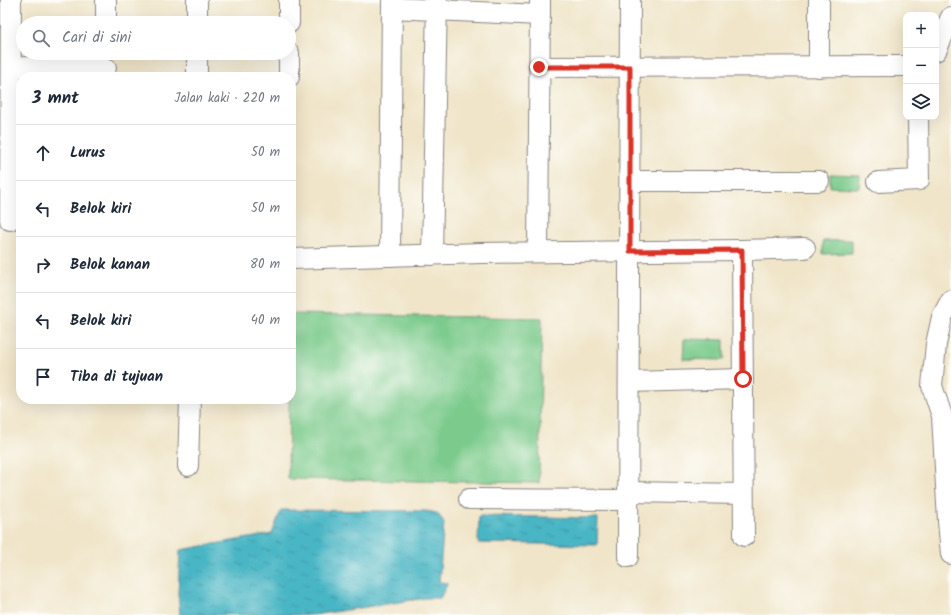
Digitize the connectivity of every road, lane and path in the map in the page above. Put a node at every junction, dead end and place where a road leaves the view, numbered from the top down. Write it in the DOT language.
graph roads {
  1 [pos="11,0"];
  2 [pos="106,0"];
  3 [pos="197,0"];
  4 [pos="289,0"];
  5 [pos="630,0"];
  6 [pos="819,0"];
  7 [pos="392,4"];
  8 [pos="437,5"];
  9 [pos="540,7"];
  10 [pos="106,16"];
  11 [pos="197,16"];
  12 [pos="289,16"];
  13 [pos="951,18"];
  14 [pos="937,48"];
  15 [pos="197,60"];
  16 [pos="289,60"];
  17 [pos="106,66"];
  18 [pos="819,66"];
  19 [pos="903,66"];
  20 [pos="11,67"];
  21 [pos="539,67"];
  22 [pos="630,67"];
  23 [pos="197,72"];
  24 [pos="289,72"];
  25 [pos="918,120"];
  26 [pos="630,181"];
  27 [pos="819,182"];
  28 [pos="878,182"];
  29 [pos="10,220"];
  30 [pos="805,248"];
  31 [pos="742,250"];
  32 [pos="630,251"];
  33 [pos="538,252"];
  34 [pos="432,255"];
  35 [pos="390,256"];
  36 [pos="296,259"];
  37 [pos="951,300"];
  38 [pos="743,379"];
  39 [pos="629,382"];
  40 [pos="190,404"];
  41 [pos="188,466"];
  42 [pos="743,494"];
  43 [pos="628,496"];
  44 [pos="468,500"];
  45 [pos="949,521"];
  46 [pos="744,536"];
  47 [pos="951,554"];
  48 [pos="628,557"];
  1 -- 20 [label="street"];
  2 -- 10 [label="street"];
  3 -- 11 [label="street"];
  4 -- 12 [label="street"];
  5 -- 22 [label="street"];
  6 -- 18 [label="street"];
  7 -- 8 [label="street"];
  7 -- 35 [label="street"];
  8 -- 9 [label="street"];
  8 -- 34 [label="street"];
  9 -- 21 [label="street"];
  13 -- 14 [label="street"];
  15 -- 23 [label="street"];
  16 -- 24 [label="street"];
  17 -- 20 [label="street"];
  18 -- 19 [label="street"];
  18 -- 22 [label="street"];
  20 -- 29 [label="street"];
  21 -- 22 [label="street"];
  21 -- 33 [label="street"];
  22 -- 26 [label="street"];
  25 -- 28 [label="street"];
  26 -- 27 [label="street"];
  26 -- 32 [label="street"];
  30 -- 31 [label="street"];
  31 -- 32 [label="street"];
  31 -- 38 [label="street"];
  32 -- 33 [label="street"];
  32 -- 39 [label="street"];
  33 -- 34 [label="street"];
  34 -- 35 [label="street"];
  35 -- 36 [label="street"];
  37 -- 45 [label="street"];
  38 -- 39 [label="street"];
  38 -- 42 [label="street"];
  39 -- 43 [label="street"];
  40 -- 41 [label="street"];
  42 -- 43 [label="street"];
  42 -- 46 [label="street"];
  43 -- 44 [label="street"];
  43 -- 48 [label="street"];
  45 -- 47 [label="street"];
}
